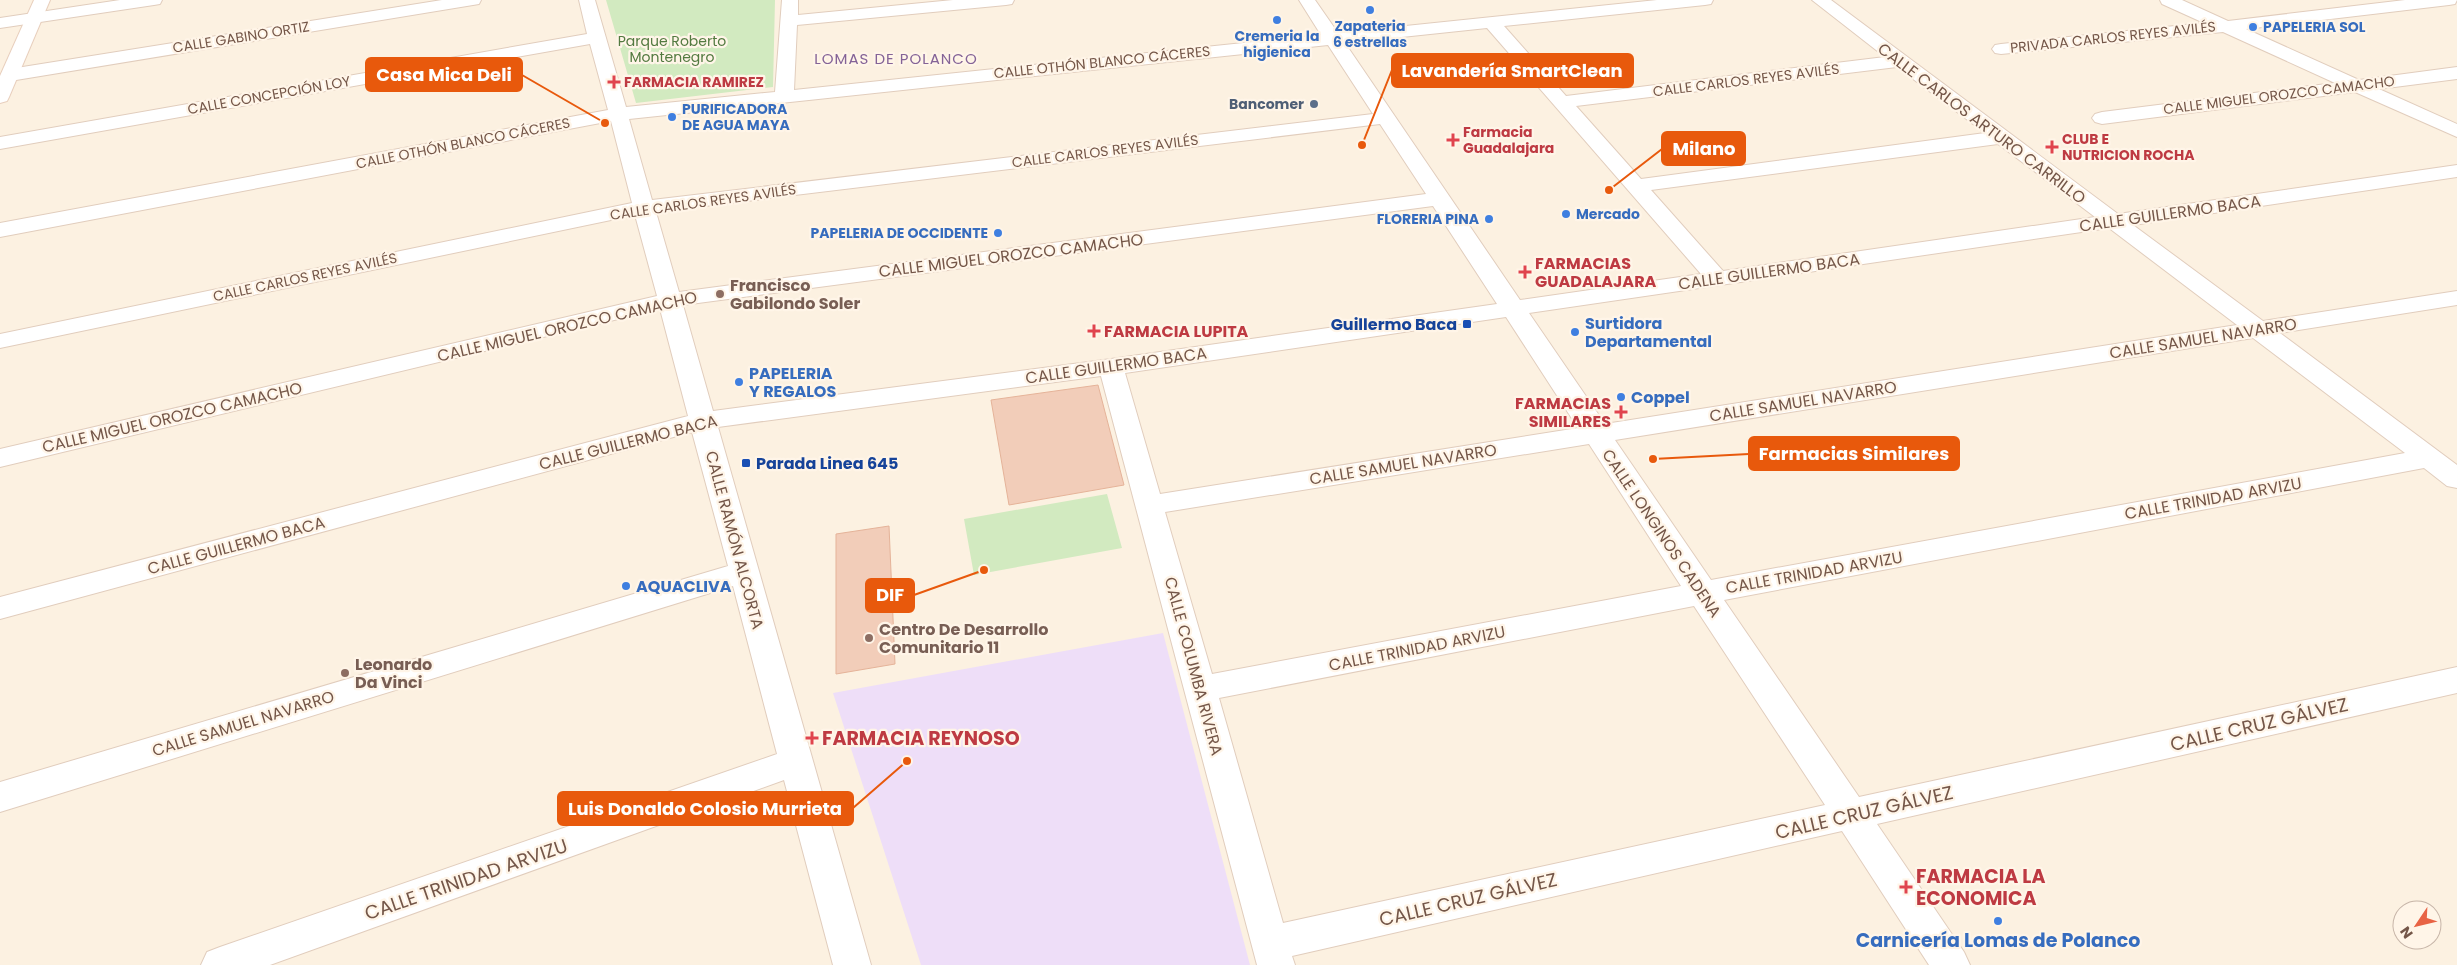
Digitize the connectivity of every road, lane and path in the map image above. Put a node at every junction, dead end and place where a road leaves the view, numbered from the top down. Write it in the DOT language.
graph roads {
  1 [pos="42,0"];
  2 [pos="154,0"];
  3 [pos="473,0"];
  4 [pos="587,0"];
  5 [pos="790,0"];
  6 [pos="1006,0"];
  7 [pos="1307,0"];
  8 [pos="1705,0"];
  9 [pos="1820,0"];
  10 [pos="2168,0"];
  11 [pos="2449,0"];
  12 [pos="34,18"];
  13 [pos="789,21"];
  14 [pos="1491,22"];
  15 [pos="0,24"];
  16 [pos="2226,26"];
  17 [pos="598,37"];
  18 [pos="1332,38"];
  19 [pos="2001,49"];
  20 [pos="1901,61"];
  21 [pos="2457,73"];
  22 [pos="10,75"];
  23 [pos="2356,85"];
  24 [pos="784,96"];
  25 [pos="0,97"];
  26 [pos="1561,102"];
  27 [pos="619,114"];
  28 [pos="1385,118"];
  29 [pos="2102,118"];
  30 [pos="2457,131"];
  31 [pos="2002,137"];
  32 [pos="0,143"];
  33 [pos="2457,171"];
  34 [pos="1636,186"];
  35 [pos="1439,199"];
  36 [pos="644,207"];
  37 [pos="2112,221"];
  38 [pos="0,230"];
  39 [pos="1717,278"];
  40 [pos="2457,298"];
  41 [pos="670,300"];
  42 [pos="1512,308"];
  43 [pos="2257,330"];
  44 [pos="0,341"];
  45 [pos="1111,367"];
  46 [pos="702,421"];
  47 [pos="1596,434"];
  48 [pos="0,458"];
  49 [pos="2429,458"];
  50 [pos="2457,479"];
  51 [pos="1149,505"];
  52 [pos="744,572"];
  53 [pos="1702,593"];
  54 [pos="0,608"];
  55 [pos="2457,680"];
  56 [pos="1200,689"];
  57 [pos="796,762"];
  58 [pos="0,797"];
  59 [pos="1851,814"];
  60 [pos="1273,954"];
  61 [pos="220,965"];
  62 [pos="852,965"];
  63 [pos="1951,965"];
  1 -- 12 [label="street"];
  2 -- 12 [label="street"];
  3 -- 22 [label="street, CALLE GABINO ORTIZ"];
  4 -- 17 [label="street, CALLE RAMÓN ALCORTA"];
  5 -- 13 [label="street"];
  6 -- 13 [label="street"];
  7 -- 18 [label="street, CALLE LONGINOS CADENA"];
  8 -- 14 [label="street, CALLE OTHÓN BLANCO CÁCERES"];
  9 -- 20 [label="street, CALLE CARLOS ARTURO CARRILLO"];
  10 -- 16 [label="street"];
  11 -- 16 [label="street"];
  12 -- 15 [label="street"];
  12 -- 22 [label="street"];
  13 -- 24 [label="street"];
  14 -- 18 [label="street, CALLE OTHÓN BLANCO CÁCERES"];
  14 -- 26 [label="street"];
  16 -- 19 [label="street, PRIVADA CARLOS REYES AVILÉS"];
  16 -- 23 [label="street"];
  17 -- 27 [label="street, CALLE RAMÓN ALCORTA"];
  17 -- 32 [label="street, CALLE CONCEPCIÓN LOY"];
  18 -- 24 [label="street, CALLE OTHÓN BLANCO CÁCERES"];
  18 -- 28 [label="street, CALLE LONGINOS CADENA"];
  20 -- 26 [label="street, CALLE CARLOS REYES AVILÉS"];
  20 -- 31 [label="street, CALLE CARLOS ARTURO CARRILLO"];
  21 -- 23 [label="street, CALLE MIGUEL OROZCO CAMACHO"];
  22 -- 25 [label="street"];
  23 -- 29 [label="street, CALLE MIGUEL OROZCO CAMACHO"];
  23 -- 30 [label="street"];
  24 -- 27 [label="street, CALLE OTHÓN BLANCO CÁCERES"];
  26 -- 34 [label="street"];
  27 -- 36 [label="street, CALLE RAMÓN ALCORTA"];
  27 -- 38 [label="street, CALLE OTHÓN BLANCO CÁCERES"];
  28 -- 35 [label="street, CALLE LONGINOS CADENA"];
  28 -- 36 [label="street, CALLE CARLOS REYES AVILÉS"];
  31 -- 34 [label="street"];
  31 -- 37 [label="street, CALLE CARLOS ARTURO CARRILLO"];
  33 -- 37 [label="street, CALLE GUILLERMO BACA"];
  34 -- 39 [label="street"];
  35 -- 41 [label="street, CALLE MIGUEL OROZCO CAMACHO"];
  35 -- 42 [label="street, CALLE LONGINOS CADENA"];
  36 -- 41 [label="street, CALLE RAMÓN ALCORTA"];
  36 -- 44 [label="street, CALLE CARLOS REYES AVILÉS"];
  37 -- 39 [label="street, CALLE GUILLERMO BACA"];
  37 -- 43 [label="street, CALLE CARLOS ARTURO CARRILLO"];
  39 -- 42 [label="street, CALLE GUILLERMO BACA"];
  40 -- 43 [label="street, CALLE SAMUEL NAVARRO"];
  41 -- 46 [label="street, CALLE RAMÓN ALCORTA"];
  41 -- 48 [label="street, CALLE MIGUEL OROZCO CAMACHO"];
  42 -- 45 [label="street, CALLE GUILLERMO BACA"];
  42 -- 47 [label="street, CALLE LONGINOS CADENA"];
  43 -- 47 [label="street, CALLE SAMUEL NAVARRO"];
  43 -- 49 [label="street, CALLE CARLOS ARTURO CARRILLO"];
  45 -- 46 [label="street, CALLE GUILLERMO BACA"];
  45 -- 51 [label="street, CALLE COLUMBA RIVERA"];
  46 -- 52 [label="street, CALLE RAMÓN ALCORTA"];
  46 -- 54 [label="street, CALLE GUILLERMO BACA"];
  47 -- 51 [label="street, CALLE SAMUEL NAVARRO"];
  47 -- 53 [label="street, CALLE LONGINOS CADENA"];
  49 -- 50 [label="street, CALLE CARLOS ARTURO CARRILLO"];
  49 -- 53 [label="street, CALLE TRINIDAD ARVIZU"];
  51 -- 56 [label="street, CALLE COLUMBA RIVERA"];
  52 -- 57 [label="street, CALLE RAMÓN ALCORTA"];
  52 -- 58 [label="street, CALLE SAMUEL NAVARRO"];
  53 -- 56 [label="street, CALLE TRINIDAD ARVIZU"];
  53 -- 59 [label="street, CALLE LONGINOS CADENA"];
  55 -- 59 [label="street, CALLE CRUZ GÁLVEZ"];
  56 -- 60 [label="street, CALLE COLUMBA RIVERA"];
  57 -- 61 [label="street, CALLE TRINIDAD ARVIZU"];
  57 -- 62 [label="street, CALLE RAMÓN ALCORTA"];
  59 -- 60 [label="street, CALLE CRUZ GÁLVEZ"];
  59 -- 63 [label="street, CALLE LONGINOS CADENA"];
}
